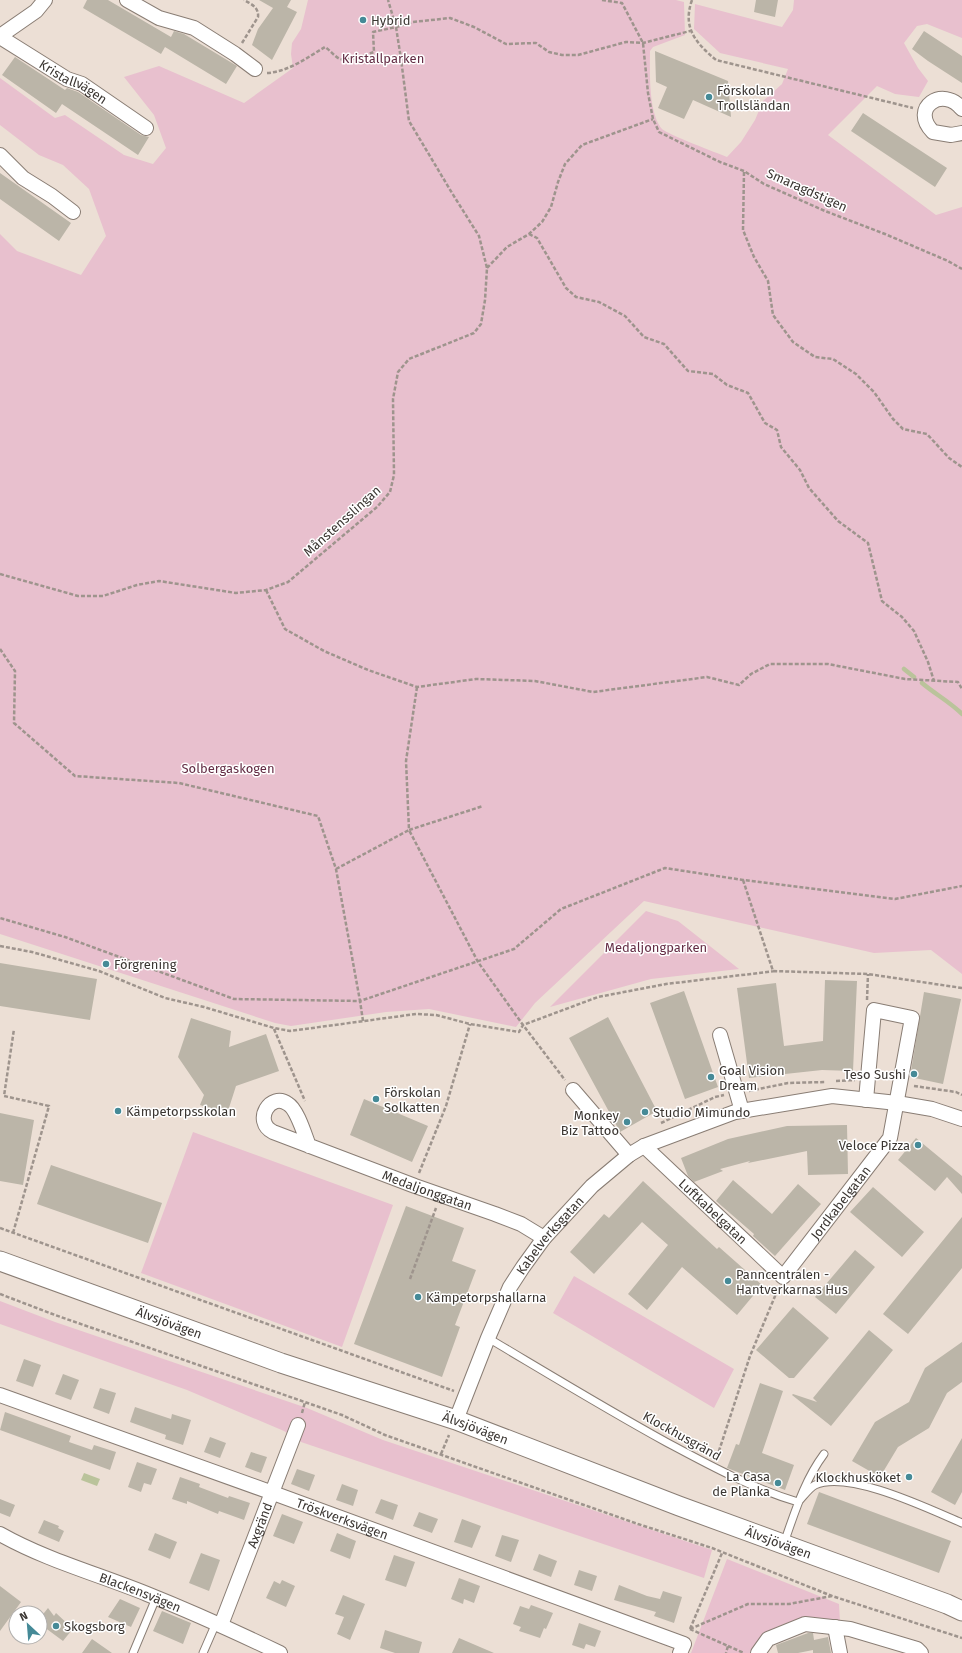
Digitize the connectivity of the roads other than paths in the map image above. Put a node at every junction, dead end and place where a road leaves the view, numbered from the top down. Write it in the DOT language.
graph roads {
  1 [pos="45,0"];
  2 [pos="127,0"];
  3 [pos="0,37"];
  4 [pos="255,68"];
  5 [pos="962,109"];
  6 [pos="146,128"];
  7 [pos="962,133"];
  8 [pos="0,155"];
  9 [pos="73,212"];
  10 [pos="720,1035"];
  11 [pos="573,1090"];
  12 [pos="866,1100"];
  13 [pos="897,1103"];
  14 [pos="742,1111"];
  15 [pos="962,1119"];
  16 [pos="309,1146"];
  17 [pos="644,1146"];
  18 [pos="629,1155"];
  19 [pos="544,1238"];
  20 [pos="0,1261"];
  21 [pos="783,1277"];
  22 [pos="488,1338"];
  23 [pos="0,1395"];
  24 [pos="456,1420"];
  25 [pos="298,1425"];
  26 [pos="824,1454"];
  27 [pos="273,1493"];
  28 [pos="798,1502"];
  29 [pos="962,1523"];
  30 [pos="0,1534"];
  31 [pos="784,1544"];
  32 [pos="156,1598"];
  33 [pos="957,1607"];
  34 [pos="218,1624"];
  35 [pos="834,1627"];
  36 [pos="682,1648"];
  37 [pos="133,1653"];
  38 [pos="203,1653"];
  39 [pos="280,1653"];
  40 [pos="758,1653"];
  41 [pos="840,1653"];
  42 [pos="921,1653"];
  1 -- 3 [label="street, Kristallvägen"];
  2 -- 4 [label="street"];
  3 -- 6 [label="street, Kristallvägen"];
  5 -- 7 [label="street"];
  8 -- 9 [label="street"];
  10 -- 14 [label="street"];
  11 -- 18 [label="street"];
  12 -- 13 [label="street, Kabelverksgatan"];
  12 -- 13 [label="street"];
  12 -- 14 [label="street, Kabelverksgatan"];
  13 -- 15 [label="street, Kabelverksgatan"];
  13 -- 21 [label="street, Jordkabelgatan"];
  14 -- 17 [label="street, Kabelverksgatan"];
  16 -- 19 [label="street, Medaljonggatan"];
  17 -- 18 [label="street, Kabelverksgatan"];
  17 -- 21 [label="street, Luftkabelgatan"];
  18 -- 19 [label="street, Kabelverksgatan"];
  19 -- 22 [label="street, Kabelverksgatan"];
  20 -- 24 [label="main road, Älvsjövägen"];
  22 -- 24 [label="street, Kabelverksgatan"];
  22 -- 28 [label="lane, Klockhusgränd"];
  23 -- 27 [label="street, Tröskverksvägen"];
  24 -- 31 [label="main road, Älvsjövägen"];
  25 -- 27 [label="street, Axgränd"];
  26 -- 28 [label="lane"];
  27 -- 34 [label="street, Axgränd"];
  27 -- 36 [label="street, Tröskverksvägen"];
  28 -- 29 [label="lane"];
  28 -- 31 [label="lane"];
  30 -- 32 [label="street, Blackensvägen"];
  31 -- 33 [label="main road, Älvsjövägen"];
  32 -- 34 [label="street, Blackensvägen"];
  32 -- 37 [label="lane"];
  34 -- 38 [label="lane"];
  34 -- 39 [label="street, Blackensvägen"];
  35 -- 40 [label="street"];
  35 -- 41 [label="street"];
  35 -- 42 [label="street"];
}
